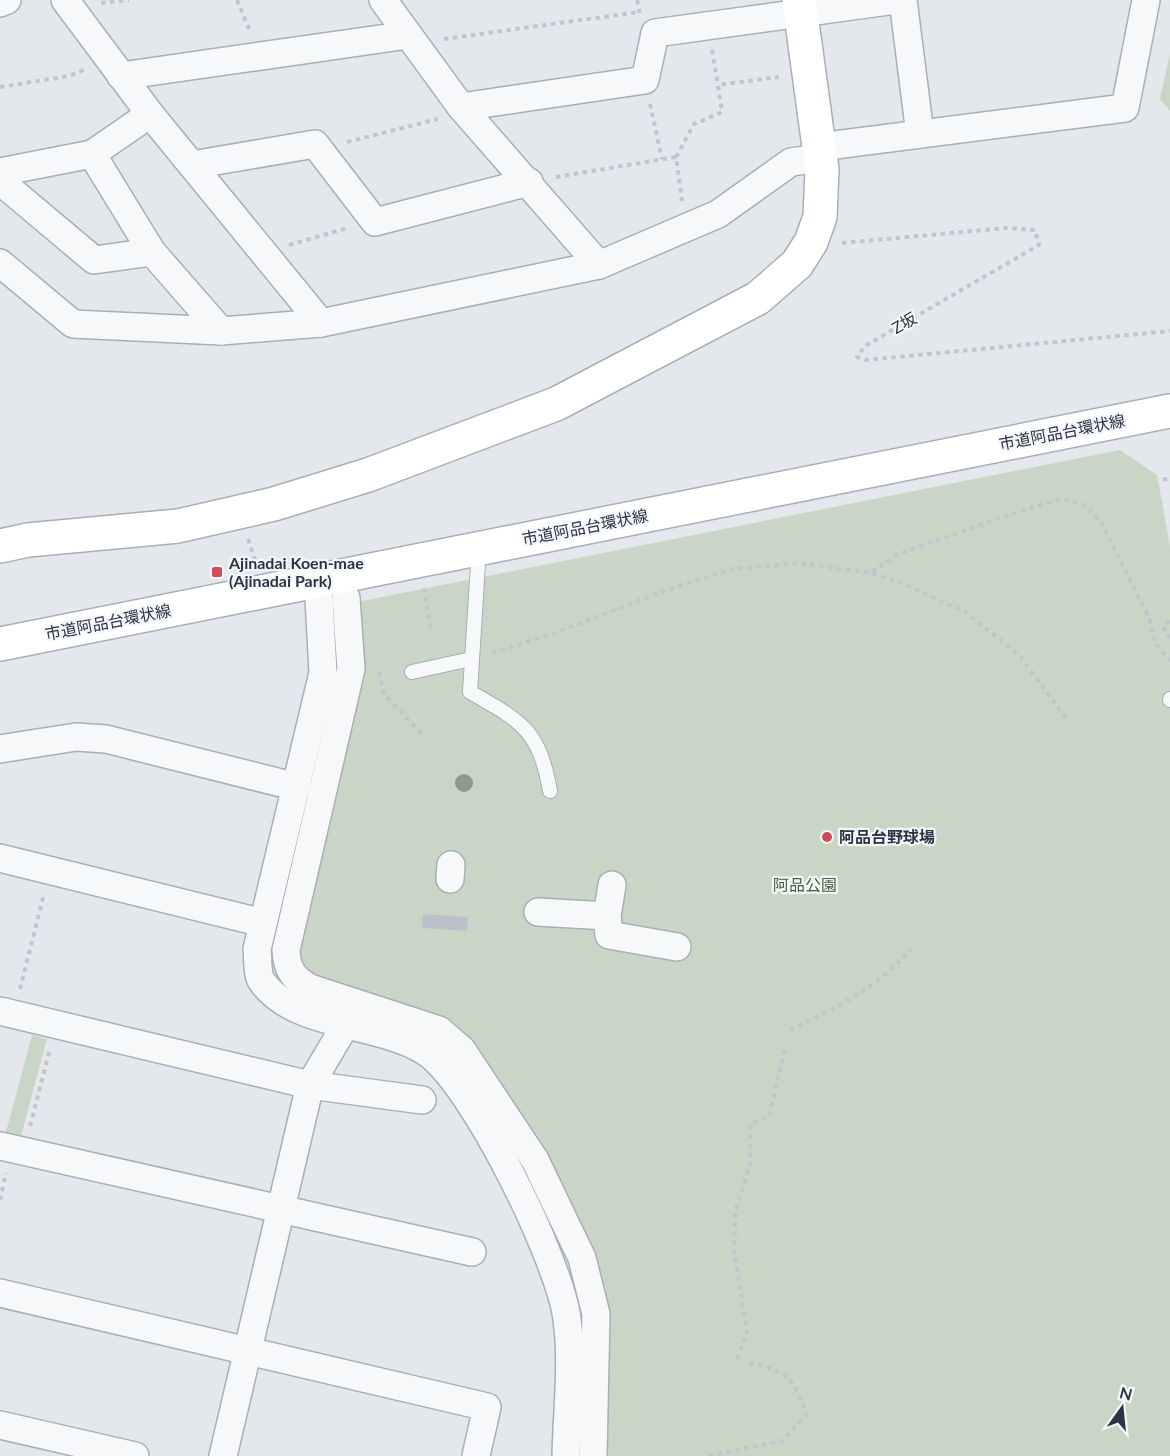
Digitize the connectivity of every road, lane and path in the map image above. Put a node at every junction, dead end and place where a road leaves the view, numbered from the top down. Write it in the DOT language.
graph roads {
  1 [pos="7,0"];
  2 [pos="65,0"];
  3 [pos="237,0"];
  4 [pos="383,0"];
  5 [pos="896,0"];
  6 [pos="903,0"];
  7 [pos="1146,0"];
  8 [pos="0,3"];
  9 [pos="800,7"];
  10 [pos="639,12"];
  11 [pos="248,22"];
  12 [pos="708,26"];
  13 [pos="411,39"];
  14 [pos="115,68"];
  15 [pos="808,73"];
  16 [pos="645,80"];
  17 [pos="718,85"];
  18 [pos="0,87"];
  19 [pos="461,107"];
  20 [pos="150,114"];
  21 [pos="920,134"];
  22 [pos="820,152"];
  23 [pos="92,154"];
  24 [pos="676,157"];
  25 [pos="328,159"];
  26 [pos="662,159"];
  27 [pos="192,165"];
  28 [pos="0,172"];
  29 [pos="0,181"];
  30 [pos="529,182"];
  31 [pos="375,222"];
  32 [pos="686,229"];
  33 [pos="835,243"];
  34 [pos="152,252"];
  35 [pos="269,259"];
  36 [pos="0,264"];
  37 [pos="599,265"];
  38 [pos="321,323"];
  39 [pos="221,331"];
  40 [pos="1170,331"];
  41 [pos="1170,411"];
  42 [pos="1170,478"];
  43 [pos="1163,480"];
  44 [pos="246,532"];
  45 [pos="7,539"];
  46 [pos="479,548"];
  47 [pos="258,566"];
  48 [pos="872,573"];
  49 [pos="318,580"];
  50 [pos="423,583"];
  51 [pos="345,598"];
  52 [pos="1170,622"];
  53 [pos="431,632"];
  54 [pos="1170,639"];
  55 [pos="0,644"];
  56 [pos="471,659"];
  57 [pos="377,661"];
  58 [pos="1170,662"];
  59 [pos="412,672"];
  60 [pos="1066,718"];
  61 [pos="422,734"];
  62 [pos="0,749"];
  63 [pos="297,787"];
  64 [pos="550,791"];
  65 [pos="0,858"];
  66 [pos="50,870"];
  67 [pos="612,885"];
  68 [pos="538,912"];
  69 [pos="607,916"];
  70 [pos="263,923"];
  71 [pos="677,947"];
  72 [pos="911,949"];
  73 [pos="7,1013"];
  74 [pos="346,1024"];
  75 [pos="790,1030"];
  76 [pos="785,1049"];
  77 [pos="44,1069"];
  78 [pos="310,1085"];
  79 [pos="38,1098"];
  80 [pos="422,1100"];
  81 [pos="0,1146"];
  82 [pos="281,1209"];
  83 [pos="472,1252"];
  84 [pos="0,1293"];
  85 [pos="248,1351"];
  86 [pos="736,1359"];
  87 [pos="748,1363"];
  88 [pos="0,1425"];
  89 [pos="135,1456"];
  90 [pos="223,1456"];
  91 [pos="476,1456"];
  92 [pos="566,1456"];
  93 [pos="593,1456"];
  94 [pos="709,1456"];
  1 -- 8 [label="street"];
  2 -- 14 [label="street"];
  3 -- 11 [label="path"];
  4 -- 13 [label="street"];
  5 -- 9 [label="street"];
  6 -- 21 [label="street"];
  7 -- 21 [label="street"];
  9 -- 12 [label="street"];
  9 -- 15 [label="street"];
  10 -- 13 [label="path"];
  12 -- 16 [label="street"];
  12 -- 17 [label="path"];
  13 -- 14 [label="street"];
  13 -- 19 [label="street"];
  14 -- 18 [label="path"];
  14 -- 20 [label="street"];
  15 -- 17 [label="path"];
  15 -- 22 [label="street"];
  16 -- 19 [label="street"];
  16 -- 26 [label="path"];
  17 -- 24 [label="path"];
  19 -- 25 [label="path"];
  19 -- 30 [label="street"];
  20 -- 23 [label="street"];
  20 -- 27 [label="street"];
  21 -- 22 [label="street"];
  22 -- 32 [label="street"];
  22 -- 45 [label="street"];
  23 -- 28 [label="street"];
  23 -- 34 [label="street"];
  24 -- 26 [label="path"];
  24 -- 32 [label="path"];
  25 -- 27 [label="street"];
  25 -- 31 [label="street"];
  26 -- 30 [label="path"];
  27 -- 35 [label="street"];
  29 -- 34 [label="street"];
  30 -- 31 [label="street"];
  30 -- 37 [label="street"];
  31 -- 35 [label="path"];
  32 -- 37 [label="street"];
  33 -- 40 [label="path, Z坂"];
  34 -- 39 [label="street"];
  35 -- 38 [label="street"];
  36 -- 39 [label="street"];
  37 -- 38 [label="street"];
  38 -- 39 [label="street"];
  41 -- 46 [label="street, 市道阿品台環状線"];
  42 -- 43 [label="path"];
  44 -- 47 [label="path"];
  46 -- 49 [label="street, 市道阿品台環状線"];
  46 -- 56 [label="lane"];
  48 -- 56 [label="path"];
  48 -- 58 [label="path"];
  48 -- 60 [label="path"];
  49 -- 55 [label="street, 市道阿品台環状線"];
  49 -- 63 [label="street"];
  50 -- 53 [label="path"];
  51 -- 93 [label="street"];
  52 -- 54 [label="path"];
  56 -- 59 [label="lane"];
  56 -- 64 [label="lane"];
  57 -- 61 [label="path"];
  62 -- 63 [label="street"];
  63 -- 70 [label="street"];
  65 -- 66 [label="street"];
  66 -- 70 [label="street"];
  66 -- 73 [label="path"];
  67 -- 69 [label="street"];
  68 -- 69 [label="street"];
  69 -- 71 [label="street"];
  70 -- 74 [label="street"];
  72 -- 75 [label="path"];
  73 -- 78 [label="street"];
  74 -- 78 [label="street"];
  74 -- 92 [label="street"];
  76 -- 86 [label="path"];
  77 -- 79 [label="path"];
  78 -- 80 [label="street"];
  78 -- 82 [label="street"];
  81 -- 82 [label="street"];
  82 -- 83 [label="street"];
  82 -- 85 [label="street"];
  84 -- 85 [label="street"];
  85 -- 90 [label="street"];
  85 -- 91 [label="street"];
  87 -- 94 [label="path"];
  88 -- 89 [label="street"];
}
